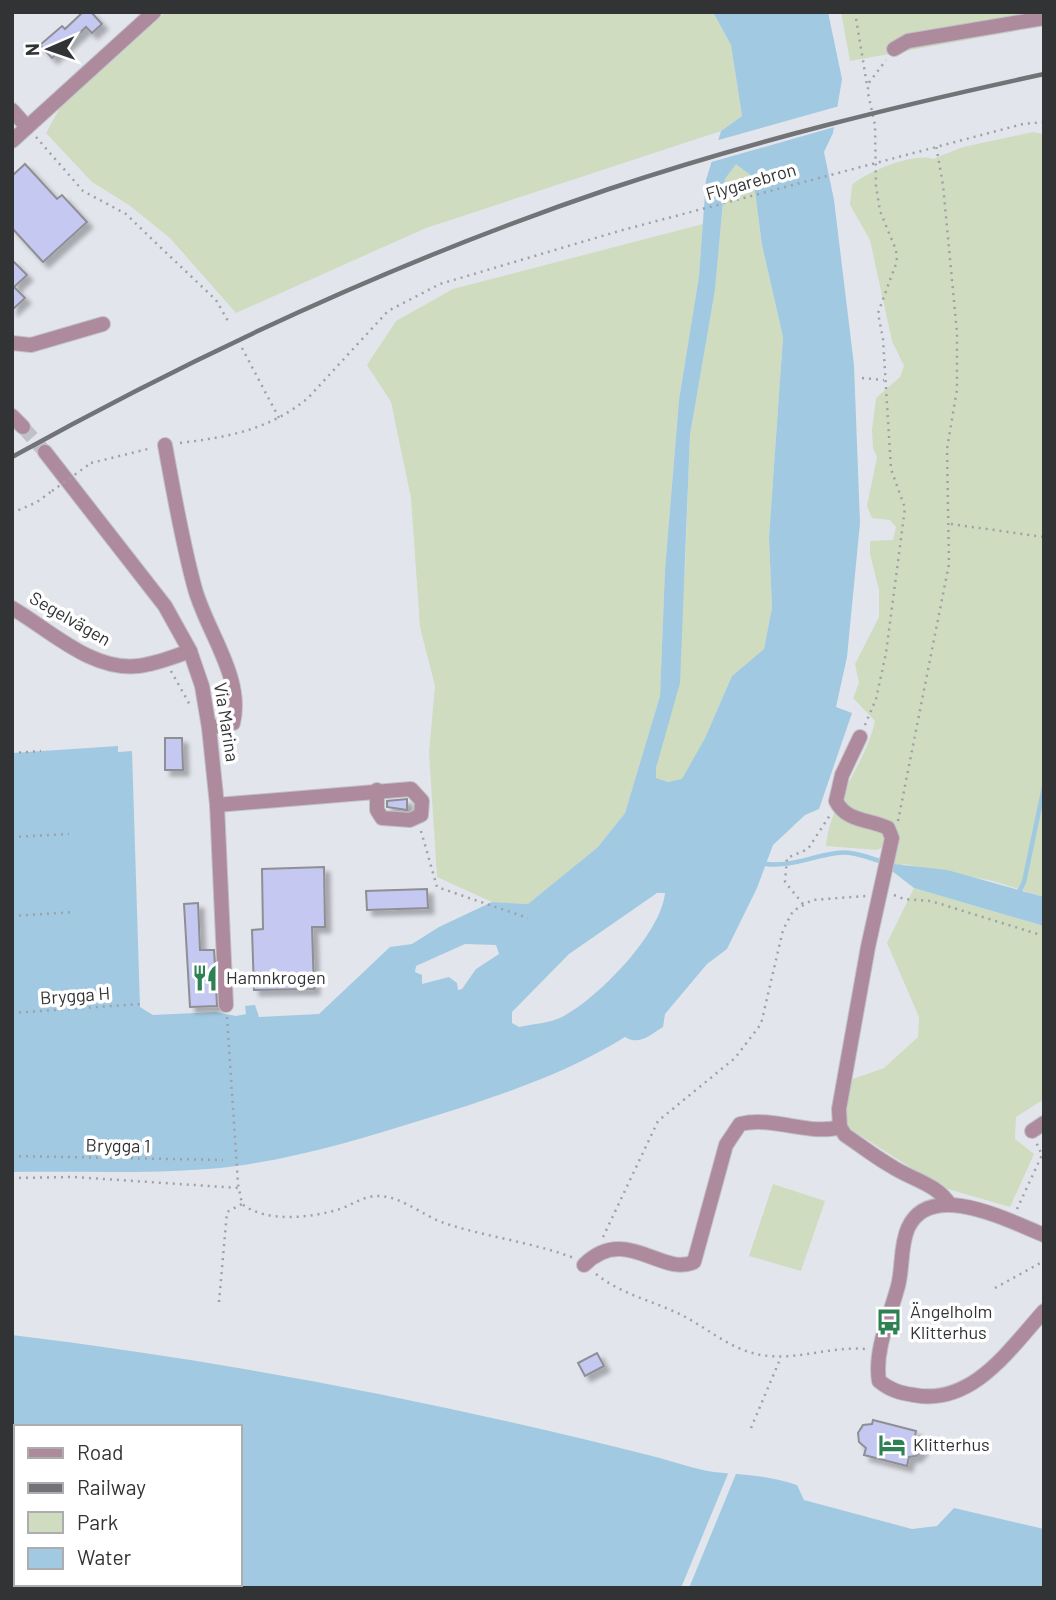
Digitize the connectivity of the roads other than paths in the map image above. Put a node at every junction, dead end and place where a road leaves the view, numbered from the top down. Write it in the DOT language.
graph roads {
  1 [pos="154,12"];
  2 [pos="1044,18"];
  3 [pos="894,49"];
  4 [pos="12,110"];
  5 [pos="27,127"];
  6 [pos="12,141"];
  7 [pos="103,324"];
  8 [pos="12,343"];
  9 [pos="12,416"];
  10 [pos="23,426"];
  11 [pos="165,445"];
  12 [pos="45,452"];
  13 [pos="12,608"];
  14 [pos="190,651"];
  15 [pos="209,728"];
  16 [pos="860,737"];
  17 [pos="377,790"];
  18 [pos="217,805"];
  19 [pos="226,1005"];
  20 [pos="840,1127"];
  21 [pos="950,1205"];
  22 [pos="1044,1235"];
  23 [pos="584,1265"];
  24 [pos="1044,1311"];
  1 -- 5 [label="street"];
  2 -- 3 [label="street"];
  4 -- 5 [label="street"];
  5 -- 6 [label="street"];
  7 -- 8 [label="street"];
  9 -- 10 [label="street"];
  11 -- 15 [label="street"];
  12 -- 14 [label="street, Via Marina"];
  13 -- 14 [label="street, Segelvägen"];
  14 -- 15 [label="street, Via Marina"];
  15 -- 18 [label="street, Via Marina"];
  16 -- 20 [label="street"];
  17 -- 17 [label="street"];
  17 -- 18 [label="street"];
  18 -- 19 [label="street, Via Marina"];
  20 -- 21 [label="street"];
  20 -- 23 [label="street"];
  21 -- 22 [label="street"];
  21 -- 24 [label="street"];
}
